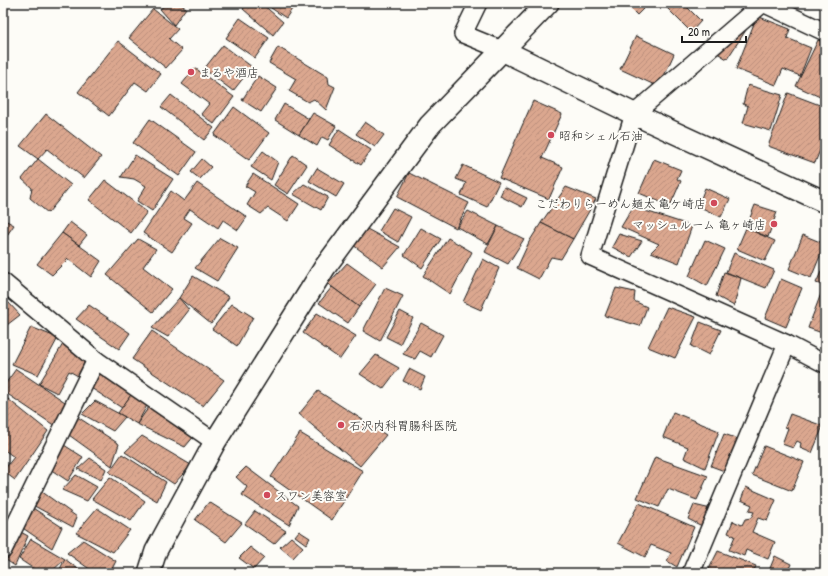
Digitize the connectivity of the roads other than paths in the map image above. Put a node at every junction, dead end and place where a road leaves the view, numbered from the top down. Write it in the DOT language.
graph roads {
  1 [pos="478,3"];
  2 [pos="548,3"];
  3 [pos="763,3"];
  4 [pos="825,32"];
  5 [pos="502,50"];
  6 [pos="634,114"];
  7 [pos="825,202"];
  8 [pos="3,282"];
  9 [pos="787,344"];
  10 [pos="96,360"];
  11 [pos="825,364"];
  12 [pos="215,442"];
  13 [pos="3,550"];
  14 [pos="150,573"];
  15 [pos="691,573"];
  1 -- 5 [label="street"];
  2 -- 5 [label="street"];
  3 -- 4 [label="street"];
  3 -- 6 [label="street"];
  5 -- 6 [label="street"];
  5 -- 12 [label="street"];
  6 -- 7 [label="street"];
  6 -- 9 [label="street"];
  8 -- 10 [label="street"];
  9 -- 11 [label="street"];
  9 -- 15 [label="street"];
  10 -- 12 [label="street"];
  10 -- 13 [label="street"];
  12 -- 14 [label="street"];
}
